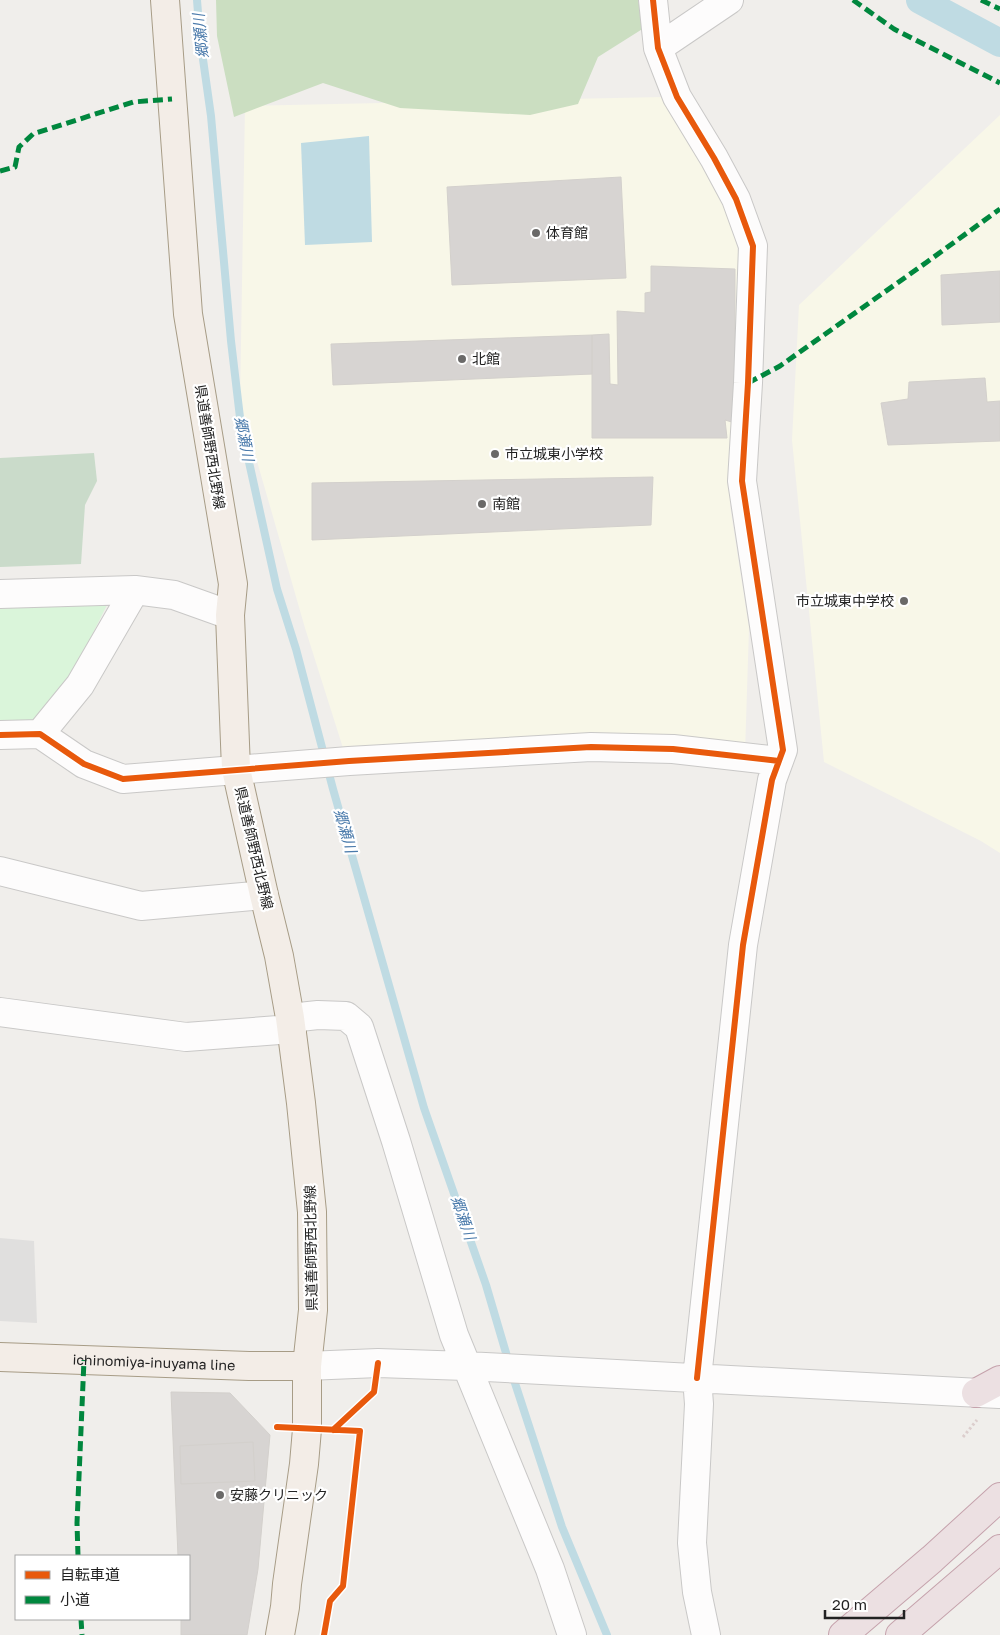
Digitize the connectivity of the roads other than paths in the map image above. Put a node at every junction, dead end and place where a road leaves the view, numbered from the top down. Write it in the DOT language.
graph roads {
  1 [pos="165,0"];
  2 [pos="654,0"];
  3 [pos="729,0"];
  4 [pos="658,48"];
  5 [pos="135,590"];
  6 [pos="0,594"];
  7 [pos="230,615"];
  8 [pos="40,734"];
  9 [pos="0,735"];
  10 [pos="779,762"];
  11 [pos="236,769"];
  12 [pos="0,871"];
  13 [pos="264,895"];
  14 [pos="0,1012"];
  15 [pos="291,1024"];
  16 [pos="0,1356"];
  17 [pos="307,1366"];
  18 [pos="466,1366"];
  19 [pos="697,1378"];
  20 [pos="1000,1380"];
  21 [pos="986,1400"];
  22 [pos="1000,1496"];
  23 [pos="1000,1549"];
  24 [pos="280,1635"];
  25 [pos="572,1635"];
  26 [pos="706,1635"];
  27 [pos="843,1635"];
  28 [pos="900,1635"];
  1 -- 7 [label="main road, 県道善師野西北野線"];
  2 -- 4 [label="street"];
  3 -- 4 [label="street"];
  4 -- 10 [label="street"];
  5 -- 6 [label="street"];
  5 -- 7 [label="street"];
  5 -- 8 [label="street"];
  7 -- 11 [label="main road, 県道善師野西北野線"];
  8 -- 9 [label="street"];
  8 -- 11 [label="street"];
  10 -- 11 [label="street"];
  10 -- 19 [label="street"];
  11 -- 13 [label="main road, 県道善師野西北野線"];
  12 -- 13 [label="street"];
  13 -- 15 [label="main road, 県道善師野西北野線"];
  14 -- 15 [label="street"];
  15 -- 17 [label="main road, 県道善師野西北野線"];
  15 -- 18 [label="street"];
  16 -- 17 [label="main road, ichinomiya-inuyama line"];
  17 -- 18 [label="street"];
  17 -- 24 [label="main road, 県道善師野西北野線"];
  18 -- 19 [label="street"];
  18 -- 25 [label="street"];
  19 -- 21 [label="street"];
  19 -- 26 [label="street"];
  20 -- 21 [label="highway"];
  22 -- 27 [label="highway"];
  23 -- 28 [label="highway"];
}
